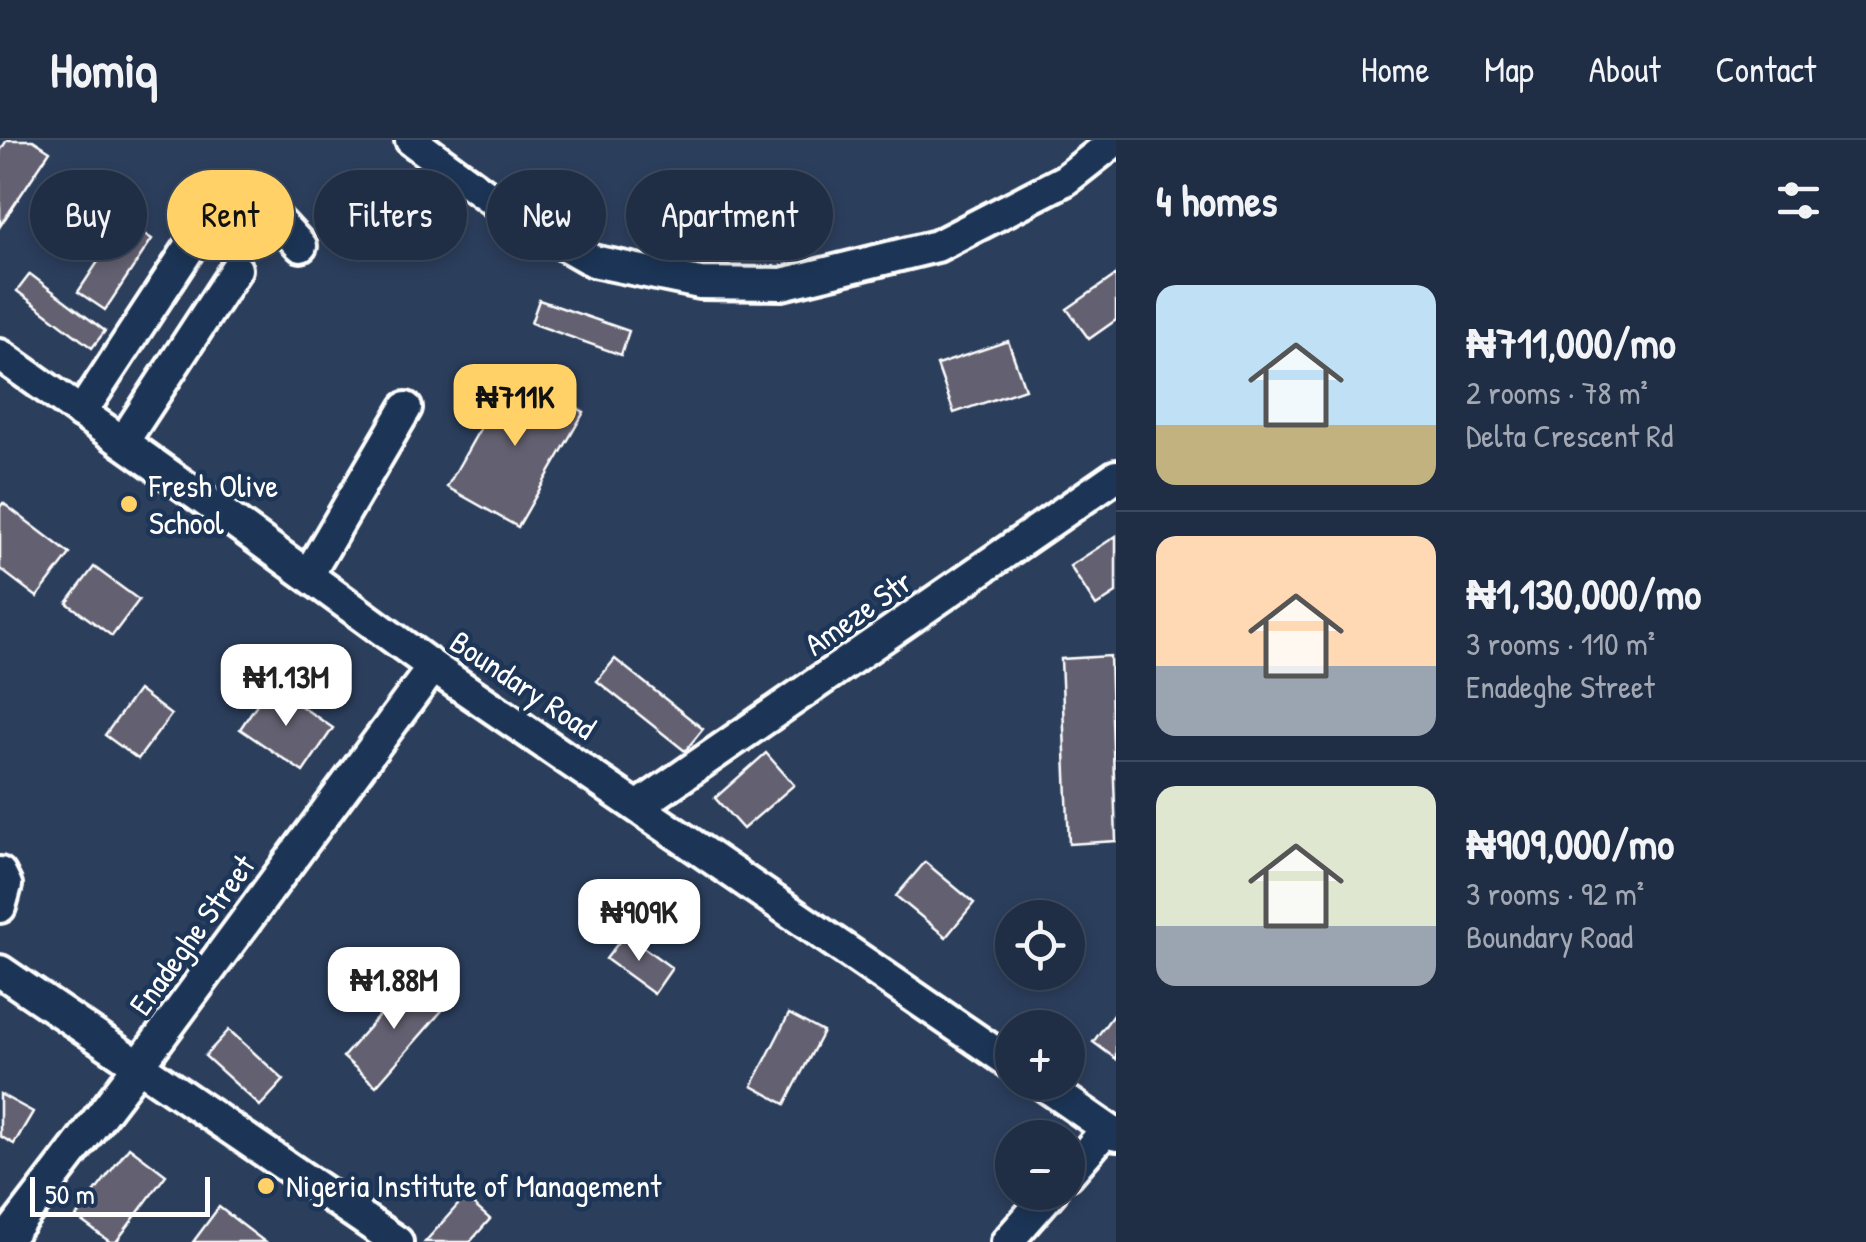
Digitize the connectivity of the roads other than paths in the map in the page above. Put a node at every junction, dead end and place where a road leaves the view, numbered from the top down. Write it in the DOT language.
graph roads {
  1 [pos="1116,140"];
  2 [pos="414,141"];
  3 [pos="301,246"];
  4 [pos="236,269"];
  5 [pos="0,355"];
  6 [pos="406,408"];
  7 [pos="82,413"];
  8 [pos="123,442"];
  9 [pos="1116,476"];
  10 [pos="308,575"];
  11 [pos="433,667"];
  12 [pos="639,806"];
  13 [pos="0,873"];
  14 [pos="0,907"];
  15 [pos="0,971"];
  16 [pos="995,1052"];
  17 [pos="138,1067"];
  18 [pos="1066,1100"];
  19 [pos="1112,1132"];
  20 [pos="1085,1158"];
  21 [pos="1035,1210"];
  22 [pos="4,1242"];
  23 [pos="397,1242"];
  24 [pos="1007,1242"];
  1 -- 2 [label="street"];
  3 -- 7 [label="street"];
  4 -- 8 [label="street"];
  5 -- 7 [label="street, Boundary Road"];
  6 -- 10 [label="street"];
  7 -- 8 [label="street, Boundary Road"];
  8 -- 10 [label="street, Boundary Road"];
  9 -- 12 [label="street, Ameze Str"];
  10 -- 11 [label="street, Boundary Road"];
  11 -- 12 [label="street, Boundary Road"];
  11 -- 17 [label="street, Enadeghe Street"];
  12 -- 16 [label="street, Boundary Road"];
  13 -- 14 [label="street"];
  15 -- 17 [label="street"];
  17 -- 22 [label="street, Enadeghe Street"];
  17 -- 23 [label="street"];
  18 -- 19 [label="street"];
  19 -- 20 [label="street"];
  21 -- 24 [label="street"];
}
